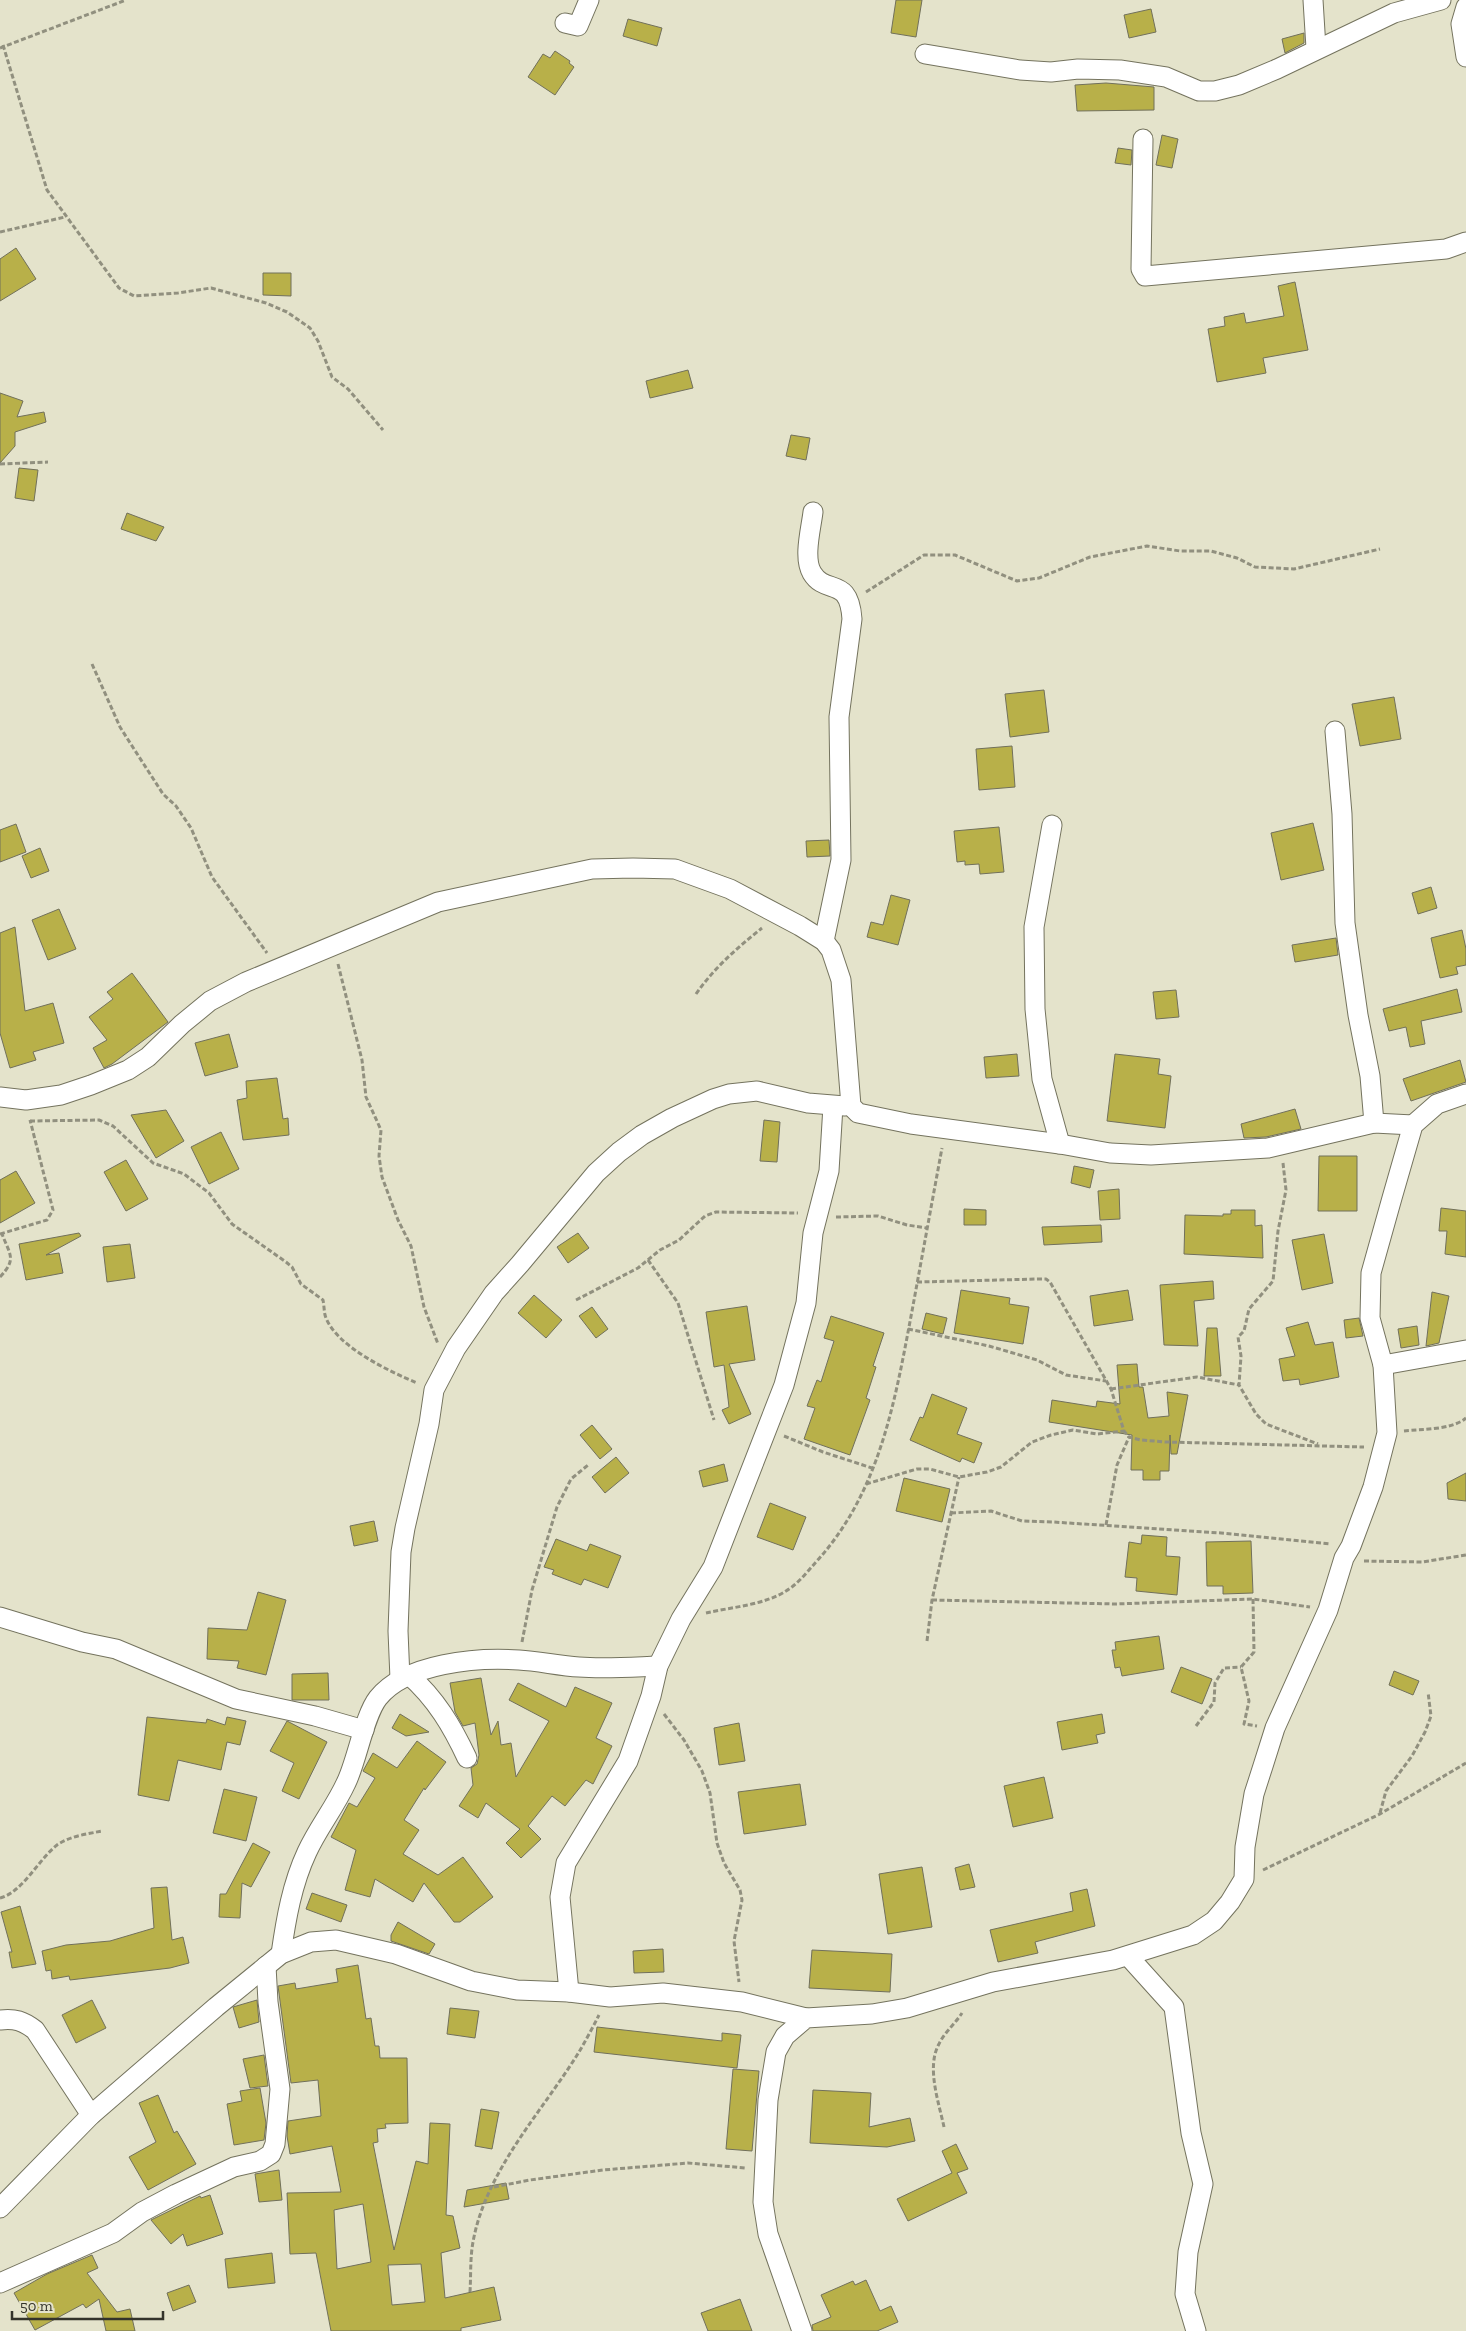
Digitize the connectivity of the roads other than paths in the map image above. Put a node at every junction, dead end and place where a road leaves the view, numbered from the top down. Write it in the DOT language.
graph roads {
  1 [pos="589,0"];
  2 [pos="1313,0"];
  3 [pos="1441,0"];
  4 [pos="1466,7"];
  5 [pos="565,23"];
  6 [pos="1316,48"];
  7 [pos="924,54"];
  8 [pos="1466,57"];
  9 [pos="1143,140"];
  10 [pos="1466,242"];
  11 [pos="813,512"];
  12 [pos="1335,731"];
  13 [pos="1052,825"];
  14 [pos="824,941"];
  15 [pos="1466,1094"];
  16 [pos="0,1097"];
  17 [pos="842,1106"];
  18 [pos="1374,1123"];
  19 [pos="1413,1125"];
  20 [pos="1060,1144"];
  21 [pos="1466,1350"];
  22 [pos="1383,1366"];
  23 [pos="0,1617"];
  24 [pos="658,1666"];
  25 [pos="405,1677"];
  26 [pos="364,1730"];
  27 [pos="467,1758"];
  28 [pos="282,1954"];
  29 [pos="1128,1956"];
  30 [pos="266,1966"];
  31 [pos="569,1992"];
  32 [pos="806,2018"];
  33 [pos="0,2020"];
  34 [pos="91,2115"];
  35 [pos="0,2208"];
  36 [pos="0,2283"];
  37 [pos="802,2331"];
  38 [pos="1196,2331"];
  1 -- 5 [label="street"];
  2 -- 6 [label="street"];
  3 -- 6 [label="street"];
  4 -- 8 [label="street"];
  6 -- 7 [label="street"];
  9 -- 10 [label="street"];
  11 -- 14 [label="street"];
  12 -- 18 [label="street"];
  13 -- 20 [label="street"];
  14 -- 16 [label="street"];
  14 -- 17 [label="street"];
  15 -- 19 [label="street"];
  17 -- 20 [label="street"];
  17 -- 24 [label="street"];
  17 -- 25 [label="street"];
  18 -- 19 [label="street"];
  18 -- 20 [label="street"];
  19 -- 22 [label="street"];
  21 -- 22 [label="street"];
  22 -- 29 [label="street"];
  23 -- 26 [label="street"];
  24 -- 25 [label="street"];
  24 -- 31 [label="street"];
  25 -- 26 [label="street"];
  25 -- 27 [label="street"];
  26 -- 28 [label="street"];
  28 -- 30 [label="street"];
  28 -- 31 [label="street"];
  29 -- 32 [label="street"];
  29 -- 38 [label="street"];
  30 -- 34 [label="street"];
  30 -- 36 [label="street"];
  31 -- 32 [label="street"];
  32 -- 37 [label="street"];
  33 -- 34 [label="street"];
  34 -- 35 [label="street"];
}
